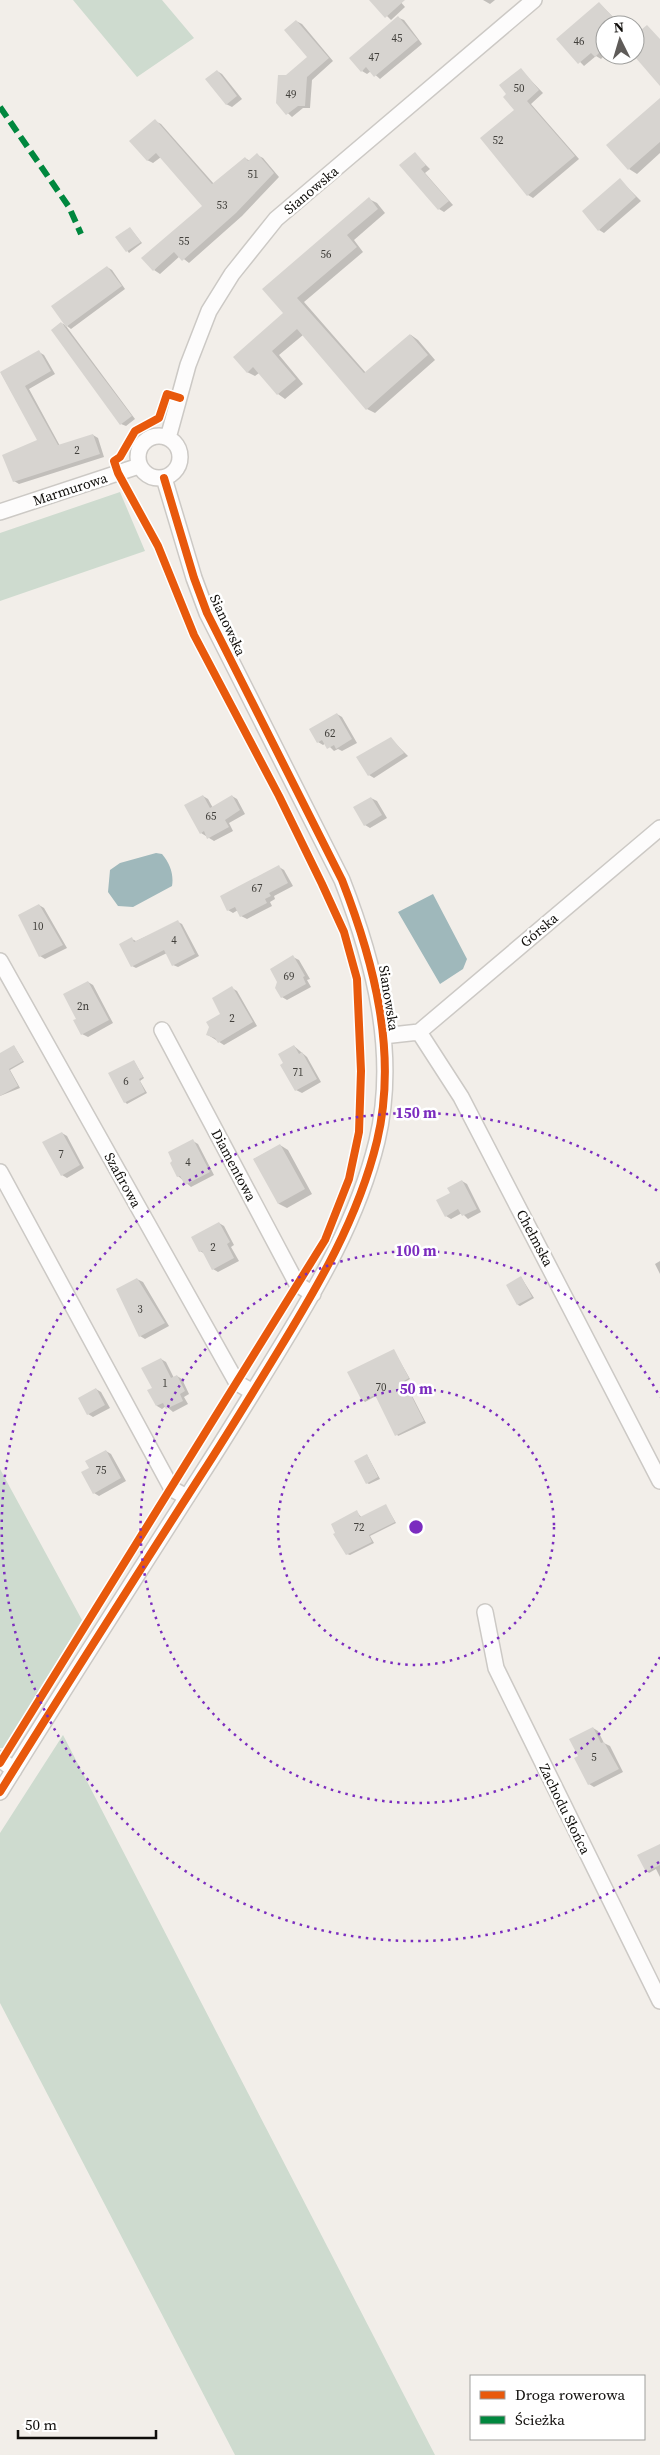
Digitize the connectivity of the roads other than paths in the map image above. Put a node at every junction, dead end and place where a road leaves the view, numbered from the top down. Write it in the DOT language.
graph roads {
  1 [pos="534,0"];
  2 [pos="168,438"];
  3 [pos="139,466"];
  4 [pos="164,478"];
  5 [pos="0,512"];
  6 [pos="660,828"];
  7 [pos="0,961"];
  8 [pos="162,1030"];
  9 [pos="419,1032"];
  10 [pos="383,1036"];
  11 [pos="0,1172"];
  12 [pos="313,1294"];
  13 [pos="253,1392"];
  14 [pos="660,1481"];
  15 [pos="187,1497"];
  16 [pos="485,1612"];
  17 [pos="0,1759"];
  18 [pos="14,1770"];
  19 [pos="0,1792"];
  20 [pos="660,2001"];
  1 -- 2 [label="street, Sianowska"];
  2 -- 3 [label="street"];
  2 -- 4 [label="street"];
  3 -- 4 [label="street"];
  3 -- 5 [label="street, Marmurowa"];
  4 -- 10 [label="street, Sianowska"];
  6 -- 9 [label="street, Górska"];
  7 -- 13 [label="street, Szafirowa"];
  8 -- 12 [label="street, Diamentowa"];
  9 -- 10 [label="street"];
  9 -- 14 [label="street, Chełmska"];
  10 -- 12 [label="street, Sianowska"];
  11 -- 15 [label="street"];
  12 -- 13 [label="street, Sianowska"];
  13 -- 15 [label="street, Sianowska"];
  15 -- 18 [label="street, Sianowska"];
  16 -- 20 [label="street, Zachodu Słońca"];
  17 -- 18 [label="street"];
  18 -- 19 [label="street, Sianowska"];
}
